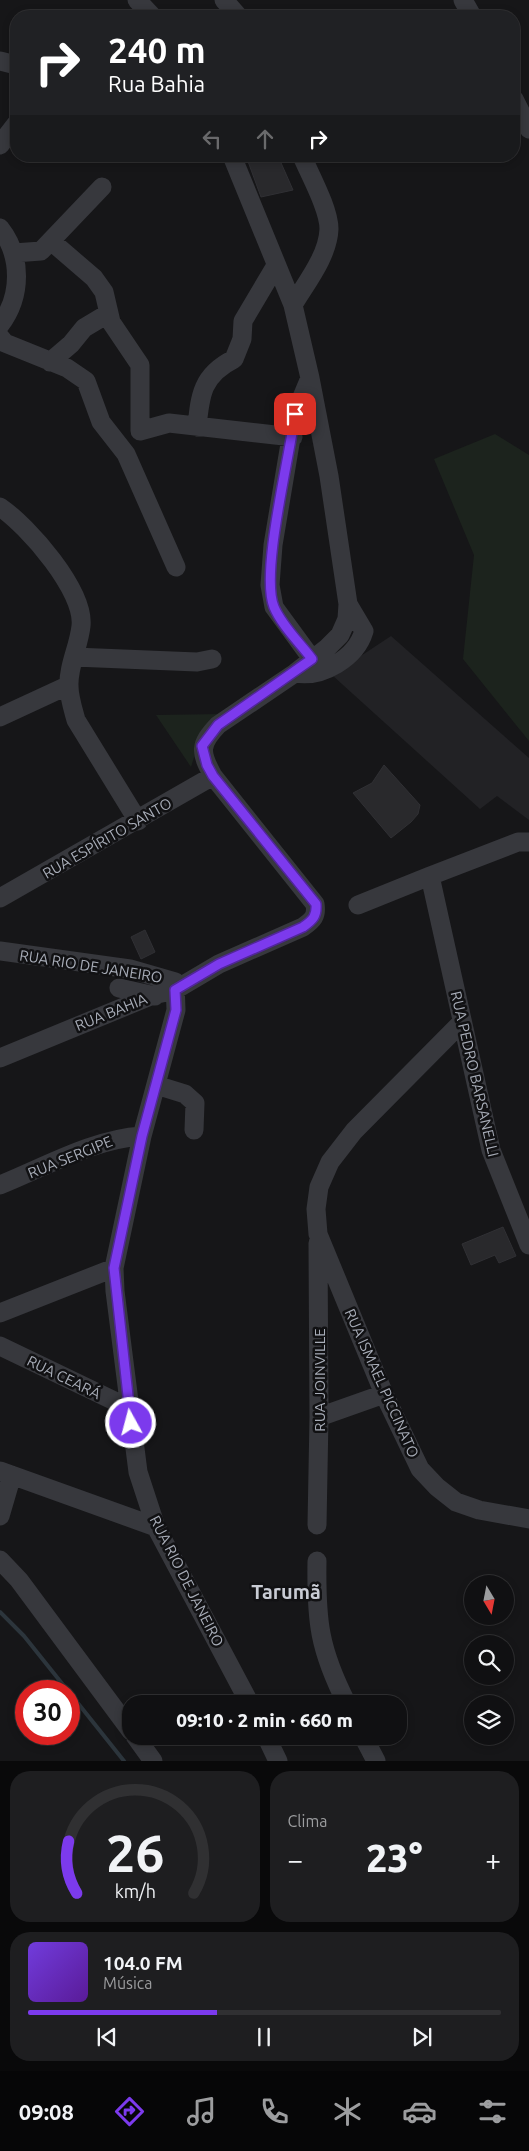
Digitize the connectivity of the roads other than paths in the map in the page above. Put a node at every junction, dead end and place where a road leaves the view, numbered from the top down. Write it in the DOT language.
graph roads {
  1 [pos="137,0"];
  2 [pos="224,0"];
  3 [pos="146,10"];
  4 [pos="233,10"];
  5 [pos="520,111"];
  6 [pos="529,129"];
  7 [pos="10,132"];
  8 [pos="0,145"];
  9 [pos="234,162"];
  10 [pos="304,162"];
  11 [pos="102,186"];
  12 [pos="0,228"];
  13 [pos="51,241"];
  14 [pos="14,253"];
  15 [pos="276,267"];
  16 [pos="293,305"];
  17 [pos="109,313"];
  18 [pos="0,325"];
  19 [pos="0,336"];
  20 [pos="50,362"];
  21 [pos="310,378"];
  22 [pos="197,427"];
  23 [pos="292,437"];
  24 [pos="0,507"];
  25 [pos="176,567"];
  26 [pos="348,604"];
  27 [pos="74,658"];
  28 [pos="212,659"];
  29 [pos="312,659"];
  30 [pos="295,673"];
  31 [pos="69,684"];
  32 [pos="0,717"];
  33 [pos="213,776"];
  34 [pos="138,821"];
  35 [pos="529,842"];
  36 [pos="430,876"];
  37 [pos="0,898"];
  38 [pos="358,905"];
  39 [pos="0,951"];
  40 [pos="130,969"];
  41 [pos="120,988"];
  42 [pos="175,990"];
  43 [pos="153,995"];
  44 [pos="105,1015"];
  45 [pos="175,1016"];
  46 [pos="462,1022"];
  47 [pos="0,1058"];
  48 [pos="156,1085"];
  49 [pos="194,1130"];
  50 [pos="142,1136"];
  51 [pos="0,1185"];
  52 [pos="318,1234"];
  53 [pos="529,1245"];
  54 [pos="114,1268"];
  55 [pos="0,1313"];
  56 [pos="0,1346"];
  57 [pos="384,1394"];
  58 [pos="129,1408"];
  59 [pos="319,1417"];
  60 [pos="6,1473"];
  61 [pos="0,1516"];
  62 [pos="529,1520"];
  63 [pos="317,1525"];
  64 [pos="156,1527"];
  65 [pos="0,1560"];
  66 [pos="317,1561"];
  67 [pos="245,1695"];
  68 [pos="342,1695"];
  69 [pos="122,1719"];
  70 [pos="141,1745"];
  71 [pos="270,1745"];
  72 [pos="368,1745"];
  73 [pos="153,1761"];
  74 [pos="278,1761"];
  75 [pos="376,1761"];
  1 -- 3 [label="street"];
  2 -- 4 [label="street"];
  5 -- 6 [label="street"];
  7 -- 8 [label="street"];
  9 -- 15 [label="street"];
  10 -- 16 [label="street"];
  11 -- 13 [label="street"];
  12 -- 14 [label="street"];
  13 -- 14 [label="street"];
  13 -- 17 [label="street"];
  14 -- 18 [label="street"];
  15 -- 16 [label="street"];
  15 -- 22 [label="street"];
  16 -- 21 [label="street"];
  17 -- 20 [label="street"];
  17 -- 22 [label="street"];
  19 -- 20 [label="street"];
  20 -- 25 [label="street"];
  21 -- 23 [label="street"];
  21 -- 26 [label="street"];
  22 -- 23 [label="street"];
  23 -- 29 [label="street"];
  24 -- 27 [label="street"];
  26 -- 29 [label="street"];
  26 -- 30 [label="street"];
  27 -- 28 [label="street"];
  27 -- 31 [label="street"];
  29 -- 30 [label="street"];
  30 -- 33 [label="street"];
  31 -- 32 [label="street"];
  31 -- 34 [label="street"];
  33 -- 34 [label="street, RUA ESPÍRITO SANTO"];
  33 -- 42 [label="street, RUA BAHIA"];
  34 -- 37 [label="street, RUA ESPÍRITO SANTO"];
  35 -- 36 [label="street"];
  36 -- 38 [label="street"];
  36 -- 46 [label="street, RUA PEDRO BARSANELLI"];
  39 -- 40 [label="street, RUA RIO DE JANEIRO"];
  40 -- 41 [label="street"];
  40 -- 42 [label="street, RUA RIO DE JANEIRO"];
  41 -- 43 [label="street"];
  41 -- 44 [label="street"];
  42 -- 43 [label="street, RUA BAHIA"];
  42 -- 45 [label="street, RUA RIO DE JANEIRO"];
  43 -- 44 [label="street, RUA BAHIA"];
  43 -- 45 [label="street"];
  44 -- 47 [label="street, RUA BAHIA"];
  45 -- 48 [label="street, RUA RIO DE JANEIRO"];
  46 -- 52 [label="street, RUA ISMAEL PICCINATO"];
  46 -- 53 [label="street, RUA PEDRO BARSANELLI"];
  48 -- 49 [label="street"];
  48 -- 50 [label="street, RUA RIO DE JANEIRO"];
  50 -- 51 [label="street, RUA SERGIPE"];
  50 -- 54 [label="street, RUA RIO DE JANEIRO"];
  52 -- 57 [label="street, RUA ISMAEL PICCINATO"];
  52 -- 59 [label="street, RUA JOINVILLE"];
  54 -- 55 [label="street"];
  54 -- 58 [label="street, RUA RIO DE JANEIRO"];
  56 -- 58 [label="street, RUA CEARÁ"];
  57 -- 59 [label="street"];
  57 -- 62 [label="street, RUA ISMAEL PICCINATO"];
  58 -- 64 [label="street, RUA RIO DE JANEIRO"];
  59 -- 63 [label="street, RUA JOINVILLE"];
  60 -- 61 [label="street"];
  60 -- 64 [label="street"];
  64 -- 67 [label="street, RUA RIO DE JANEIRO"];
  65 -- 69 [label="street"];
  66 -- 68 [label="street"];
  70 -- 73 [label="street"];
  71 -- 74 [label="street"];
  72 -- 75 [label="street"];
}
